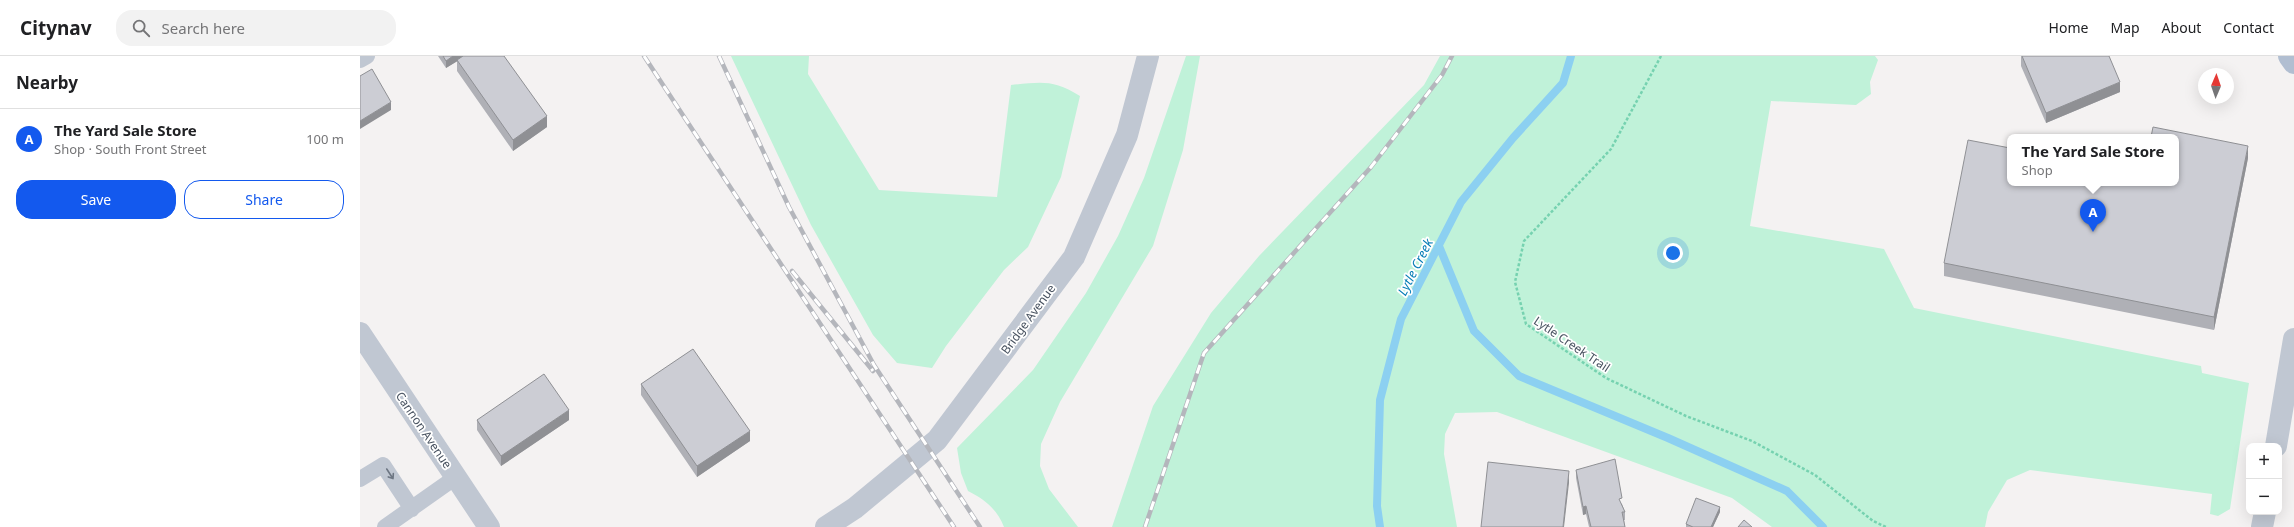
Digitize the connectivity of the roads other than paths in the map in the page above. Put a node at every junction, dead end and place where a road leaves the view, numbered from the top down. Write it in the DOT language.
graph roads {
  1 [pos="367,56"];
  2 [pos="1148,56"];
  3 [pos="2289,56"];
  4 [pos="360,60"];
  5 [pos="2294,63"];
  6 [pos="360,333"];
  7 [pos="2294,339"];
  8 [pos="2277,443"];
  9 [pos="456,477"];
  10 [pos="360,479"];
  11 [pos="412,509"];
  12 [pos="2264,515"];
  13 [pos="385,527"];
  14 [pos="489,527"];
  15 [pos="826,527"];
  16 [pos="2262,527"];
  1 -- 4 [label="lane"];
  2 -- 15 [label="street, Bridge Avenue"];
  3 -- 5 [label="main road"];
  6 -- 9 [label="street, Cannon Avenue"];
  7 -- 8 [label="street"];
  9 -- 11 [label="lane"];
  9 -- 14 [label="street, Cannon Avenue"];
  10 -- 11 [label="lane, one-way"];
  11 -- 13 [label="lane"];
  12 -- 16 [label="street"];
}
